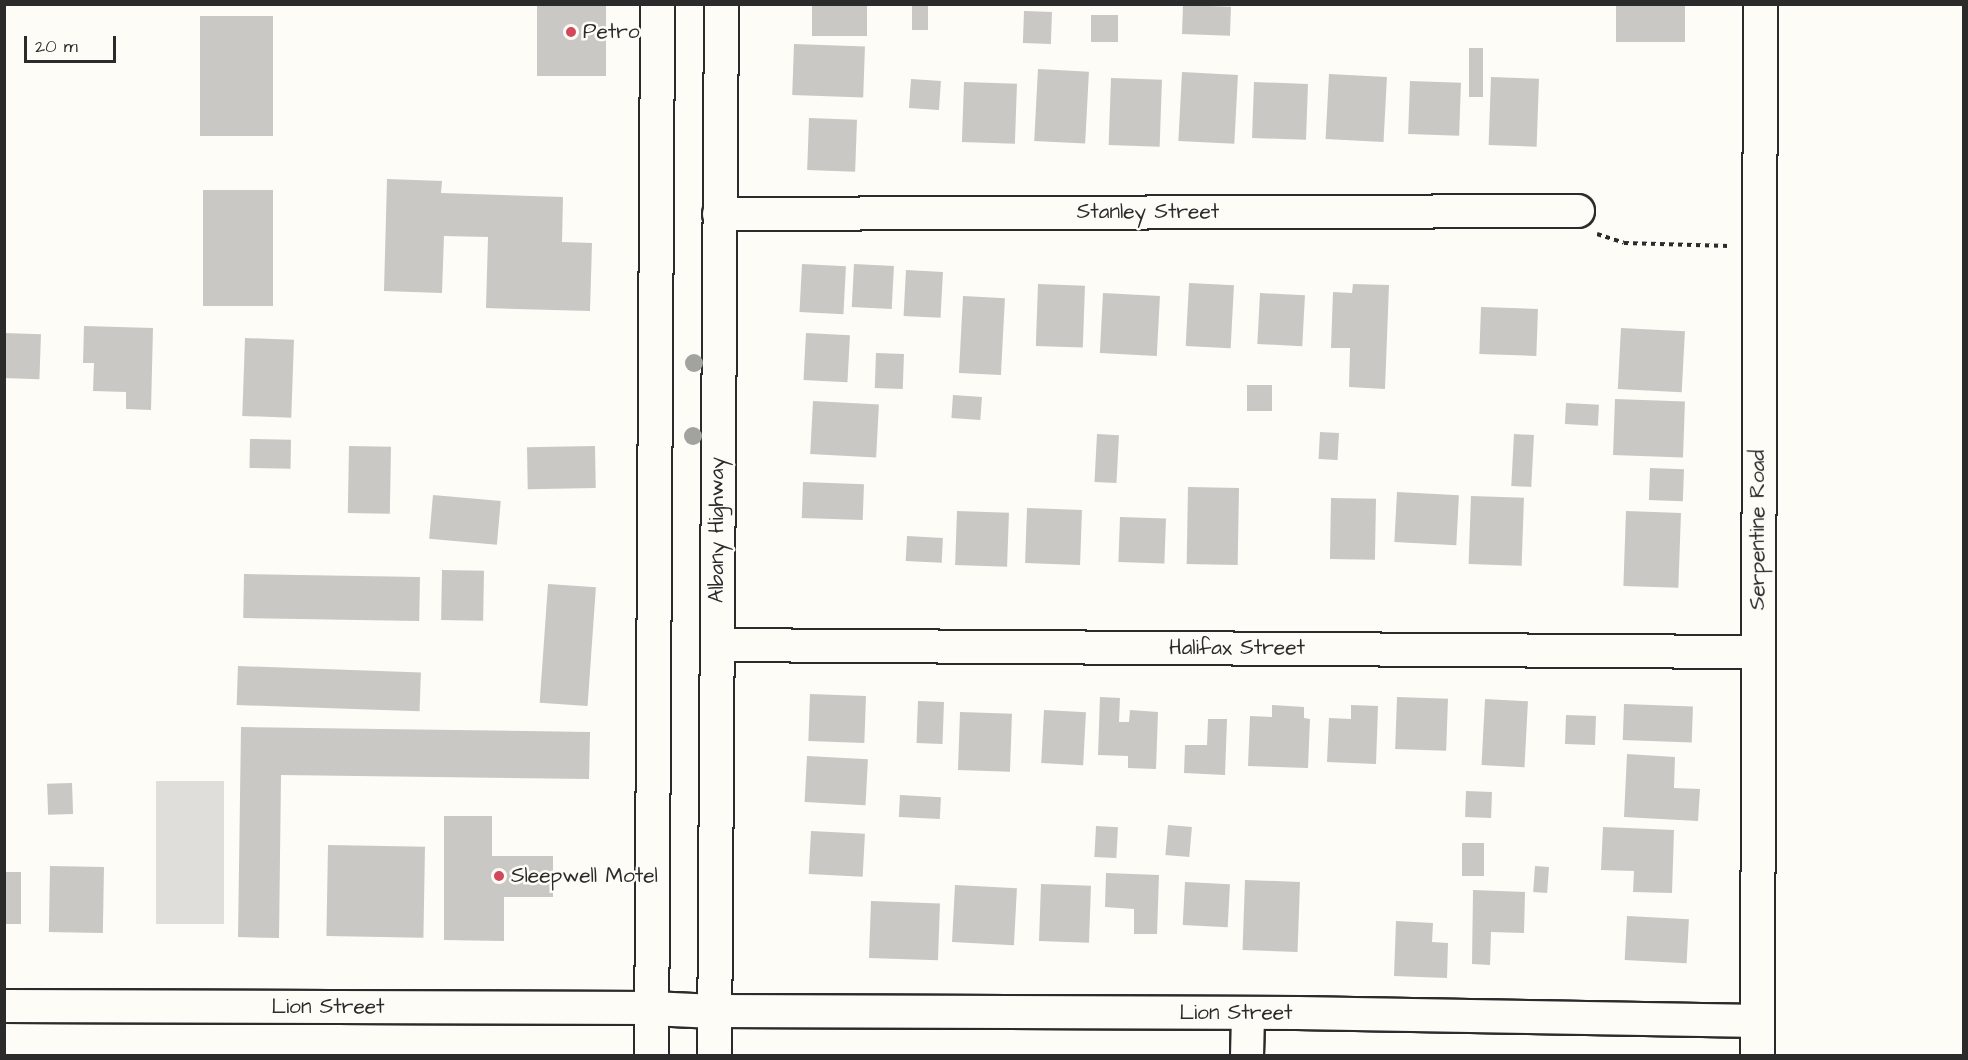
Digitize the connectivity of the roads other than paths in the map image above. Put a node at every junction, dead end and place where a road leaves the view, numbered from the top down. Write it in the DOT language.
graph roads {
  1 [pos="657,4"];
  2 [pos="721,4"];
  3 [pos="1760,4"];
  4 [pos="1578,211"];
  5 [pos="719,214"];
  6 [pos="717,645"];
  7 [pos="1757,652"];
  8 [pos="4,1006"];
  9 [pos="651,1008"];
  10 [pos="714,1011"];
  11 [pos="1248,1014"];
  12 [pos="1758,1022"];
  13 [pos="651,1056"];
  14 [pos="714,1056"];
  15 [pos="1247,1056"];
  16 [pos="1757,1056"];
  1 -- 9 [label="main road"];
  2 -- 5 [label="main road, Albany Highway"];
  3 -- 7 [label="main road, Serpentine Road"];
  4 -- 5 [label="street, Stanley Street"];
  5 -- 6 [label="main road, Albany Highway"];
  6 -- 7 [label="street, Halifax Street"];
  6 -- 10 [label="main road, Albany Highway"];
  7 -- 12 [label="main road, Serpentine Road"];
  8 -- 9 [label="street, Lion Street"];
  9 -- 10 [label="main road"];
  9 -- 13 [label="main road"];
  10 -- 11 [label="street, Lion Street"];
  10 -- 14 [label="main road, Albany Highway"];
  11 -- 12 [label="street, Lion Street"];
  11 -- 15 [label="street"];
  12 -- 16 [label="main road, Serpentine Road"];
}
